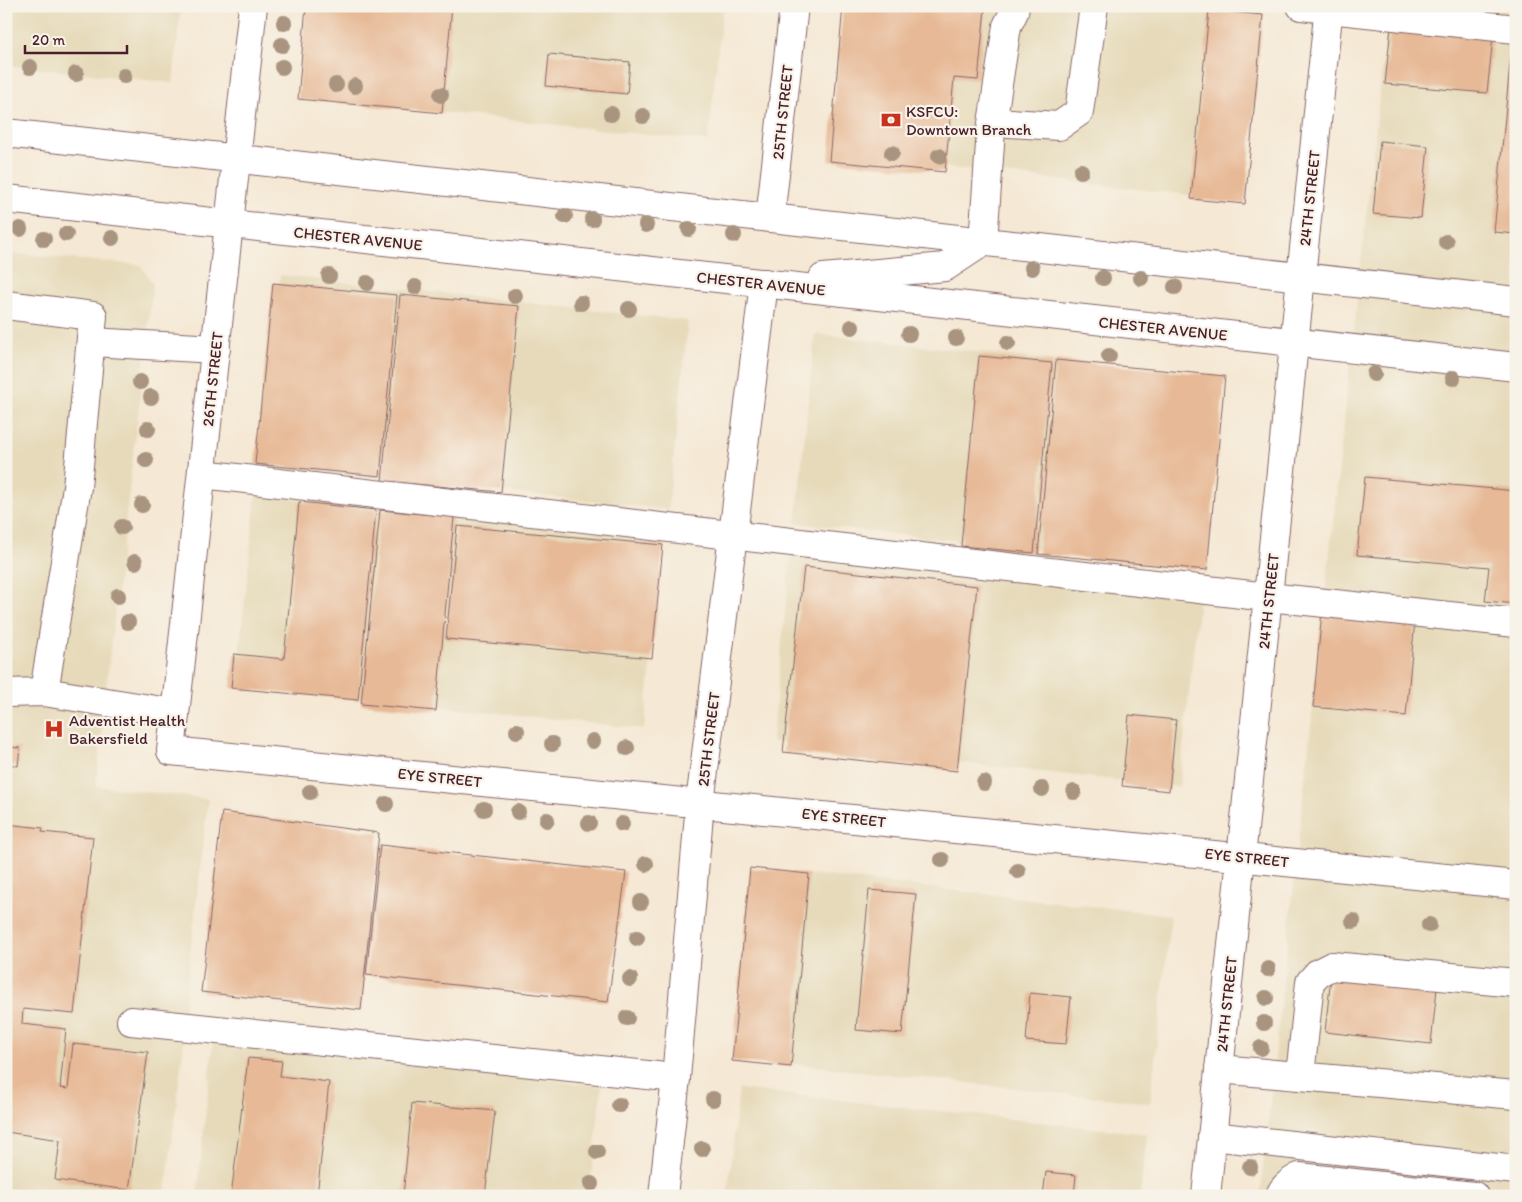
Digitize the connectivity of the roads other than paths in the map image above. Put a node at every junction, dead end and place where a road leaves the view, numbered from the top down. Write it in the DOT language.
graph roads {
  1 [pos="253,6"];
  2 [pos="794,6"];
  3 [pos="1094,6"];
  4 [pos="1301,6"];
  5 [pos="1329,8"];
  6 [pos="1014,9"];
  7 [pos="1516,29"];
  8 [pos="993,122"];
  9 [pos="6,133"];
  10 [pos="236,159"];
  11 [pos="6,199"];
  12 [pos="770,218"];
  13 [pos="230,224"];
  14 [pos="983,242"];
  15 [pos="1301,278"];
  16 [pos="764,284"];
  17 [pos="1516,301"];
  18 [pos="6,305"];
  19 [pos="91,342"];
  20 [pos="1295,342"];
  21 [pos="216,349"];
  22 [pos="1516,367"];
  23 [pos="202,474"];
  24 [pos="733,535"];
  25 [pos="1268,597"];
  26 [pos="1516,623"];
  27 [pos="44,692"];
  28 [pos="6,693"];
  29 [pos="175,713"];
  30 [pos="171,751"];
  31 [pos="700,803"];
  32 [pos="1242,856"];
  33 [pos="1516,884"];
  34 [pos="1516,983"];
  35 [pos="131,1022"];
  36 [pos="1219,1069"];
  37 [pos="1300,1076"];
  38 [pos="676,1078"];
  39 [pos="1516,1096"];
  40 [pos="1212,1136"];
  41 [pos="1516,1170"];
  42 [pos="663,1196"];
  43 [pos="1206,1196"];
  44 [pos="1280,1196"];
  45 [pos="1474,1196"];
  1 -- 10 [label="main road, 26TH STREET"];
  2 -- 12 [label="main road, 25TH STREET"];
  3 -- 8 [label="main road"];
  4 -- 5 [label="main road"];
  5 -- 7 [label="main road"];
  5 -- 15 [label="main road, 24TH STREET"];
  6 -- 8 [label="main road"];
  8 -- 14 [label="main road"];
  9 -- 10 [label="main road"];
  10 -- 12 [label="main road"];
  10 -- 13 [label="main road, 26TH STREET"];
  11 -- 13 [label="main road, CHESTER AVENUE"];
  12 -- 14 [label="main road"];
  13 -- 16 [label="main road, CHESTER AVENUE"];
  13 -- 21 [label="main road, 26TH STREET"];
  14 -- 15 [label="main road"];
  14 -- 16 [label="main road"];
  15 -- 17 [label="main road"];
  15 -- 20 [label="main road, 24TH STREET"];
  16 -- 20 [label="main road, CHESTER AVENUE"];
  16 -- 24 [label="main road, 25TH STREET"];
  18 -- 19 [label="main road"];
  19 -- 21 [label="main road"];
  19 -- 27 [label="main road"];
  20 -- 22 [label="main road, CHESTER AVENUE"];
  20 -- 25 [label="main road, 24TH STREET"];
  21 -- 23 [label="main road, 26TH STREET"];
  23 -- 24 [label="main road"];
  23 -- 29 [label="main road, 26TH STREET"];
  24 -- 25 [label="main road"];
  24 -- 31 [label="main road, 25TH STREET"];
  25 -- 26 [label="main road"];
  25 -- 32 [label="main road, 24TH STREET"];
  27 -- 28 [label="main road"];
  27 -- 29 [label="main road"];
  29 -- 30 [label="main road, 26TH STREET"];
  30 -- 31 [label="main road, EYE STREET"];
  31 -- 32 [label="main road, EYE STREET"];
  31 -- 38 [label="main road, 25TH STREET"];
  32 -- 33 [label="main road, EYE STREET"];
  32 -- 36 [label="main road, 24TH STREET"];
  34 -- 37 [label="main road"];
  35 -- 38 [label="main road"];
  36 -- 37 [label="main road"];
  36 -- 40 [label="main road, 24TH STREET"];
  37 -- 39 [label="main road"];
  38 -- 42 [label="main road, 25TH STREET"];
  40 -- 41 [label="main road"];
  40 -- 43 [label="main road, 24TH STREET"];
  44 -- 45 [label="main road"];
}
